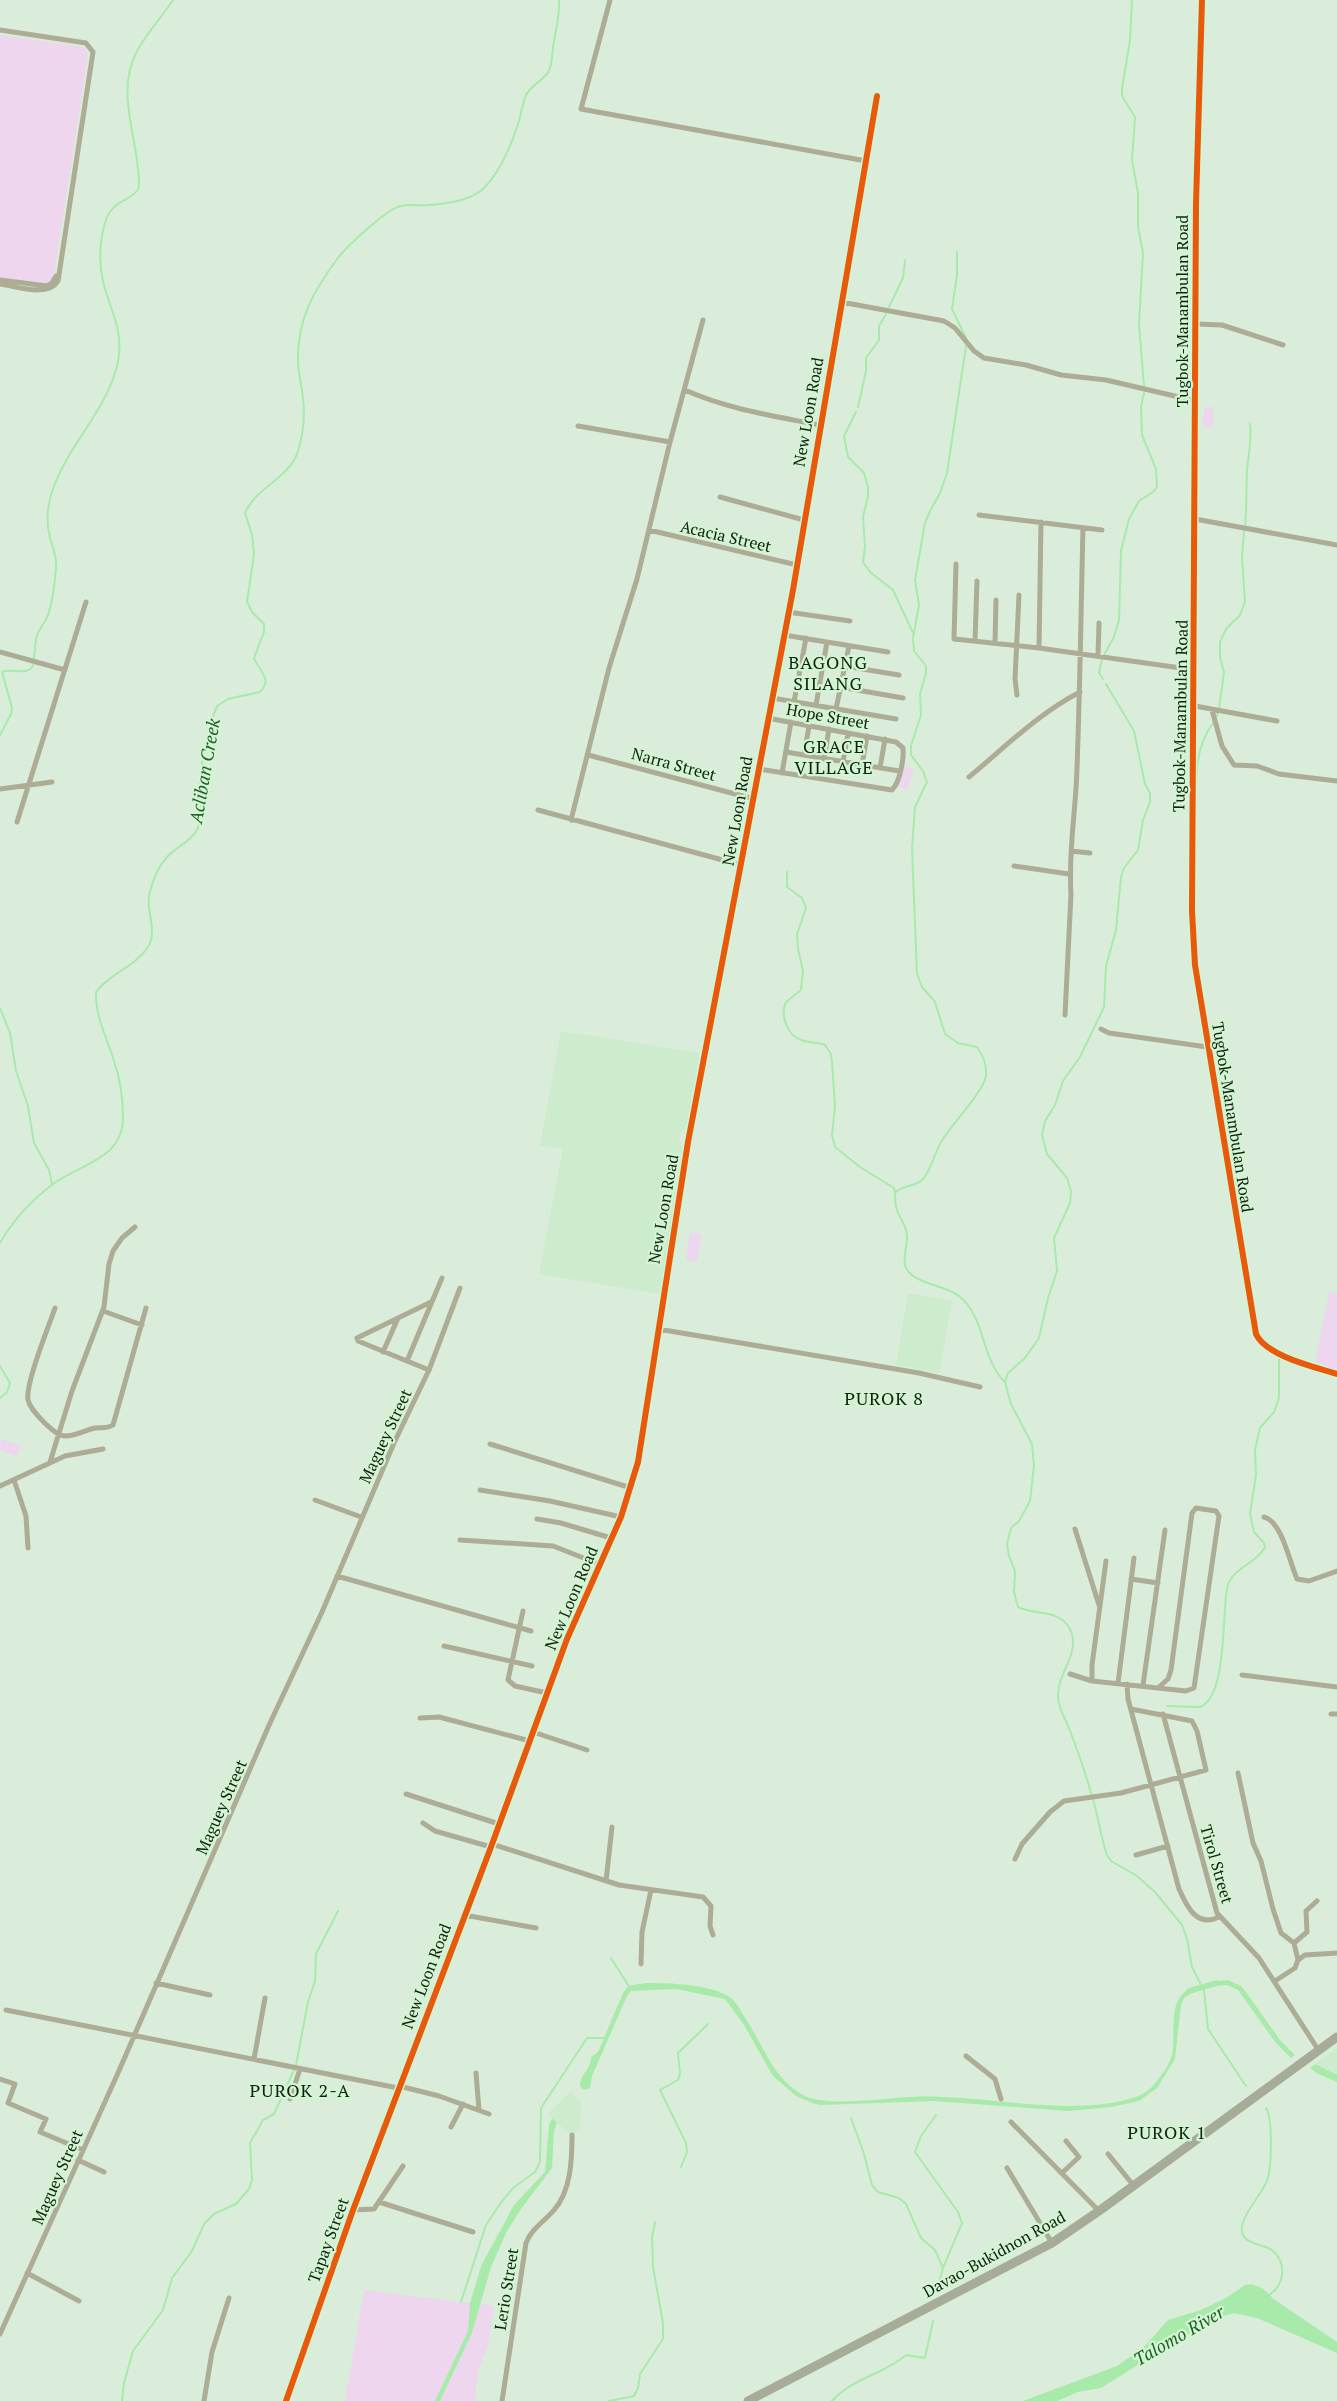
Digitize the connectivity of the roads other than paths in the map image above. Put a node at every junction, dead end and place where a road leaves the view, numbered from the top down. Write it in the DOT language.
graph roads {
  1 [pos="610,0"];
  2 [pos="1202,0"];
  3 [pos="0,32"];
  4 [pos="877,96"];
  5 [pos="866,161"];
  6 [pos="0,280"];
  7 [pos="0,284"];
  8 [pos="840,302"];
  9 [pos="703,320"];
  10 [pos="1196,324"];
  11 [pos="1283,345"];
  12 [pos="685,390"];
  13 [pos="1196,401"];
  14 [pos="819,425"];
  15 [pos="578,426"];
  16 [pos="670,442"];
  17 [pos="720,497"];
  18 [pos="979,515"];
  19 [pos="1195,518"];
  20 [pos="804,520"];
  21 [pos="1041,522"];
  22 [pos="1083,528"];
  23 [pos="649,530"];
  24 [pos="1102,530"];
  25 [pos="1337,545"];
  26 [pos="956,564"];
  27 [pos="797,565"];
  28 [pos="977,581"];
  29 [pos="1019,595"];
  30 [pos="996,600"];
  31 [pos="86,602"];
  32 [pos="788,612"];
  33 [pos="850,621"];
  34 [pos="1100,623"];
  35 [pos="784,635"];
  36 [pos="806,638"];
  37 [pos="975,641"];
  38 [pos="827,642"];
  39 [pos="995,643"];
  40 [pos="1017,645"];
  41 [pos="849,646"];
  42 [pos="1039,648"];
  43 [pos="0,652"];
  44 [pos="888,652"];
  45 [pos="1080,653"];
  46 [pos="1098,656"];
  47 [pos="844,666"];
  48 [pos="65,670"];
  49 [pos="1195,670"];
  50 [pos="899,675"];
  51 [pos="840,687"];
  52 [pos="1080,692"];
  53 [pos="1017,695"];
  54 [pos="772,698"];
  55 [pos="903,698"];
  56 [pos="794,702"];
  57 [pos="816,706"];
  58 [pos="1195,706"];
  59 [pos="836,708"];
  60 [pos="1212,710"];
  61 [pos="768,718"];
  62 [pos="896,719"];
  63 [pos="1278,721"];
  64 [pos="791,722"];
  65 [pos="809,726"];
  66 [pos="829,729"];
  67 [pos="848,733"];
  68 [pos="867,736"];
  69 [pos="884,739"];
  70 [pos="786,752"];
  71 [pos="588,755"];
  72 [pos="804,755"];
  73 [pos="824,759"];
  74 [pos="843,762"];
  75 [pos="862,765"];
  76 [pos="880,768"];
  77 [pos="759,769"];
  78 [pos="899,771"];
  79 [pos="782,773"];
  80 [pos="968,777"];
  81 [pos="1337,781"];
  82 [pos="52,782"];
  83 [pos="29,785"];
  84 [pos="0,789"];
  85 [pos="754,799"];
  86 [pos="538,810"];
  87 [pos="571,820"];
  88 [pos="17,822"];
  89 [pos="1071,851"];
  90 [pos="1090,854"];
  91 [pos="741,865"];
  92 [pos="1014,866"];
  93 [pos="1069,874"];
  94 [pos="1065,1015"];
  95 [pos="1101,1029"];
  96 [pos="1207,1047"];
  97 [pos="135,1227"];
  98 [pos="442,1278"];
  99 [pos="460,1288"];
  100 [pos="432,1302"];
  101 [pos="55,1308"];
  102 [pos="146,1308"];
  103 [pos="103,1311"];
  104 [pos="398,1318"];
  105 [pos="142,1325"];
  106 [pos="658,1329"];
  107 [pos="383,1352"];
  108 [pos="407,1361"];
  109 [pos="428,1370"];
  110 [pos="1337,1374"];
  111 [pos="980,1387"];
  112 [pos="58,1434"];
  113 [pos="490,1444"];
  114 [pos="103,1449"];
  115 [pos="50,1462"];
  116 [pos="14,1480"];
  117 [pos="0,1486"];
  118 [pos="631,1488"];
  119 [pos="480,1490"];
  120 [pos="315,1500"];
  121 [pos="620,1517"];
  122 [pos="1264,1517"];
  123 [pos="361,1518"];
  124 [pos="537,1520"];
  125 [pos="1075,1529"];
  126 [pos="1165,1530"];
  127 [pos="612,1538"];
  128 [pos="460,1540"];
  129 [pos="28,1548"];
  130 [pos="1134,1558"];
  131 [pos="1106,1561"];
  132 [pos="599,1564"];
  133 [pos="1337,1571"];
  134 [pos="337,1576"];
  135 [pos="1131,1579"];
  136 [pos="1158,1583"];
  137 [pos="1100,1607"];
  138 [pos="523,1611"];
  139 [pos="519,1628"];
  140 [pos="530,1631"];
  141 [pos="444,1646"];
  142 [pos="512,1661"];
  143 [pos="532,1666"];
  144 [pos="1070,1674"];
  145 [pos="1242,1675"];
  146 [pos="1092,1681"];
  147 [pos="1118,1683"];
  148 [pos="1127,1684"];
  149 [pos="1143,1685"];
  150 [pos="1160,1687"];
  151 [pos="1337,1687"];
  152 [pos="547,1693"];
  153 [pos="1131,1709"];
  154 [pos="1162,1714"];
  155 [pos="420,1718"];
  156 [pos="533,1732"];
  157 [pos="530,1741"];
  158 [pos="587,1750"];
  159 [pos="1238,1773"];
  160 [pos="1180,1778"];
  161 [pos="1152,1785"];
  162 [pos="406,1794"];
  163 [pos="423,1824"];
  164 [pos="499,1824"];
  165 [pos="612,1827"];
  166 [pos="491,1845"];
  167 [pos="1168,1846"];
  168 [pos="1136,1855"];
  169 [pos="1016,1859"];
  170 [pos="606,1882"];
  171 [pos="651,1890"];
  172 [pos="1317,1901"];
  173 [pos="464,1915"];
  174 [pos="1219,1917"];
  175 [pos="536,1928"];
  176 [pos="713,1935"];
  177 [pos="1294,1943"];
  178 [pos="1337,1953"];
  179 [pos="1298,1960"];
  180 [pos="641,1964"];
  181 [pos="1275,1981"];
  182 [pos="156,1983"];
  183 [pos="210,1995"];
  184 [pos="266,1998"];
  185 [pos="6,2010"];
  186 [pos="134,2035"];
  187 [pos="1337,2038"];
  188 [pos="1319,2051"];
  189 [pos="966,2056"];
  190 [pos="254,2059"];
  191 [pos="300,2068"];
  192 [pos="476,2074"];
  193 [pos="0,2079"];
  194 [pos="399,2087"];
  195 [pos="290,2098"];
  196 [pos="1001,2099"];
  197 [pos="463,2104"];
  198 [pos="479,2110"];
  199 [pos="489,2114"];
  200 [pos="1011,2122"];
  201 [pos="451,2127"];
  202 [pos="572,2135"];
  203 [pos="1066,2141"];
  204 [pos="83,2150"];
  205 [pos="1108,2154"];
  206 [pos="78,2160"];
  207 [pos="403,2166"];
  208 [pos="1007,2168"];
  209 [pos="104,2172"];
  210 [pos="1062,2173"];
  211 [pos="1134,2186"];
  212 [pos="380,2202"];
  213 [pos="353,2210"];
  214 [pos="1099,2211"];
  215 [pos="473,2232"];
  216 [pos="1052,2243"];
  217 [pos="27,2273"];
  218 [pos="228,2298"];
  219 [pos="79,2301"];
  220 [pos="0,2334"];
  221 [pos="204,2401"];
  222 [pos="286,2401"];
  223 [pos="502,2401"];
  224 [pos="748,2401"];
  1 -- 5 [label="street"];
  2 -- 10 [label="street, Tugbok-Manambulan Road"];
  3 -- 6 [label="street"];
  3 -- 7 [label="street"];
  4 -- 5 [label="street, New Loon Road"];
  5 -- 8 [label="street, New Loon Road"];
  8 -- 13 [label="street"];
  8 -- 14 [label="street, New Loon Road"];
  9 -- 12 [label="street"];
  10 -- 11 [label="street"];
  10 -- 13 [label="street, Tugbok-Manambulan Road"];
  12 -- 14 [label="street"];
  12 -- 16 [label="street"];
  13 -- 19 [label="street, Tugbok-Manambulan Road"];
  14 -- 20 [label="street, New Loon Road"];
  15 -- 16 [label="street"];
  16 -- 23 [label="street"];
  17 -- 20 [label="street"];
  18 -- 21 [label="street"];
  19 -- 25 [label="street"];
  19 -- 49 [label="street, Tugbok-Manambulan Road"];
  20 -- 27 [label="street, New Loon Road"];
  21 -- 22 [label="street"];
  21 -- 42 [label="street"];
  22 -- 24 [label="street"];
  22 -- 45 [label="street"];
  23 -- 27 [label="street, Acacia Street"];
  23 -- 71 [label="street"];
  26 -- 37 [label="street"];
  27 -- 32 [label="street, New Loon Road"];
  28 -- 37 [label="street"];
  29 -- 40 [label="street"];
  30 -- 39 [label="street"];
  31 -- 48 [label="street"];
  32 -- 33 [label="street"];
  32 -- 35 [label="street, New Loon Road"];
  34 -- 46 [label="street"];
  35 -- 36 [label="street"];
  35 -- 54 [label="street, New Loon Road"];
  36 -- 38 [label="street"];
  36 -- 56 [label="street"];
  37 -- 39 [label="street"];
  38 -- 41 [label="street"];
  38 -- 57 [label="street"];
  39 -- 40 [label="street"];
  40 -- 42 [label="street"];
  40 -- 53 [label="street"];
  41 -- 44 [label="street"];
  41 -- 47 [label="street"];
  42 -- 45 [label="street"];
  43 -- 48 [label="street"];
  45 -- 46 [label="street"];
  45 -- 52 [label="street"];
  46 -- 49 [label="street"];
  47 -- 50 [label="street"];
  47 -- 51 [label="street"];
  48 -- 83 [label="street"];
  49 -- 58 [label="street, Tugbok-Manambulan Road"];
  51 -- 55 [label="street"];
  51 -- 59 [label="street"];
  52 -- 80 [label="street"];
  52 -- 89 [label="street"];
  54 -- 56 [label="street"];
  54 -- 61 [label="street, New Loon Road"];
  56 -- 57 [label="street"];
  57 -- 59 [label="street"];
  58 -- 60 [label="street"];
  58 -- 96 [label="street, Tugbok-Manambulan Road"];
  59 -- 62 [label="street"];
  60 -- 63 [label="street"];
  60 -- 81 [label="street"];
  61 -- 64 [label="street, Hope Street"];
  61 -- 77 [label="street, New Loon Road"];
  64 -- 65 [label="street, Hope Street"];
  64 -- 70 [label="street"];
  65 -- 66 [label="street, Hope Street"];
  65 -- 72 [label="street"];
  66 -- 67 [label="street, Hope Street"];
  66 -- 73 [label="street"];
  67 -- 68 [label="street, Hope Street"];
  67 -- 74 [label="street"];
  68 -- 69 [label="street, Hope Street"];
  68 -- 75 [label="street"];
  69 -- 76 [label="street"];
  69 -- 78 [label="street"];
  70 -- 72 [label="street"];
  70 -- 79 [label="street"];
  71 -- 85 [label="street, Narra Street"];
  71 -- 87 [label="street"];
  72 -- 73 [label="street"];
  73 -- 74 [label="street"];
  74 -- 75 [label="street"];
  75 -- 76 [label="street"];
  76 -- 78 [label="street"];
  77 -- 79 [label="street"];
  77 -- 85 [label="street, New Loon Road"];
  78 -- 79 [label="street"];
  82 -- 83 [label="street"];
  83 -- 84 [label="street"];
  83 -- 88 [label="street"];
  85 -- 91 [label="street, New Loon Road"];
  86 -- 87 [label="street"];
  87 -- 91 [label="street"];
  89 -- 90 [label="street"];
  89 -- 93 [label="street"];
  91 -- 106 [label="street, New Loon Road"];
  92 -- 93 [label="street"];
  93 -- 94 [label="street"];
  95 -- 96 [label="street"];
  96 -- 110 [label="street, Tugbok-Manambulan Road"];
  97 -- 103 [label="street"];
  98 -- 100 [label="street"];
  99 -- 109 [label="street, Maguey Street"];
  100 -- 104 [label="street"];
  100 -- 108 [label="street"];
  101 -- 112 [label="street"];
  102 -- 105 [label="street"];
  103 -- 105 [label="street"];
  103 -- 112 [label="street"];
  104 -- 107 [label="street"];
  104 -- 107 [label="street"];
  105 -- 112 [label="street"];
  106 -- 111 [label="street"];
  106 -- 118 [label="street, New Loon Road"];
  107 -- 108 [label="street"];
  108 -- 109 [label="street"];
  109 -- 123 [label="street, Maguey Street"];
  112 -- 115 [label="street"];
  113 -- 118 [label="street"];
  114 -- 115 [label="street"];
  115 -- 116 [label="street"];
  116 -- 117 [label="street"];
  116 -- 129 [label="street"];
  118 -- 121 [label="street, New Loon Road"];
  119 -- 121 [label="street"];
  120 -- 123 [label="street"];
  121 -- 127 [label="street, New Loon Road"];
  122 -- 133 [label="street"];
  123 -- 134 [label="street, Maguey Street"];
  124 -- 127 [label="street"];
  125 -- 137 [label="street"];
  126 -- 136 [label="street"];
  127 -- 132 [label="street, New Loon Road"];
  128 -- 132 [label="street"];
  130 -- 135 [label="street"];
  131 -- 137 [label="street"];
  132 -- 152 [label="street, New Loon Road"];
  134 -- 139 [label="street"];
  134 -- 182 [label="street, Maguey Street"];
  135 -- 136 [label="street"];
  135 -- 147 [label="street"];
  136 -- 149 [label="street"];
  137 -- 146 [label="street"];
  138 -- 139 [label="street"];
  139 -- 140 [label="street"];
  139 -- 142 [label="street"];
  141 -- 142 [label="street"];
  142 -- 143 [label="street"];
  142 -- 152 [label="street"];
  144 -- 146 [label="street"];
  145 -- 151 [label="street"];
  146 -- 147 [label="street"];
  147 -- 148 [label="street"];
  148 -- 149 [label="street"];
  148 -- 153 [label="street"];
  149 -- 150 [label="street"];
  150 -- 150 [label="street"];
  152 -- 156 [label="street, New Loon Road"];
  153 -- 154 [label="street"];
  153 -- 161 [label="street"];
  154 -- 160 [label="street, Tirol Street"];
  154 -- 160 [label="street"];
  155 -- 157 [label="street"];
  156 -- 157 [label="street, New Loon Road"];
  156 -- 158 [label="street"];
  157 -- 164 [label="street, New Loon Road"];
  159 -- 177 [label="street"];
  160 -- 161 [label="street"];
  160 -- 174 [label="street, Tirol Street"];
  161 -- 167 [label="street"];
  161 -- 169 [label="street"];
  162 -- 164 [label="street"];
  163 -- 166 [label="street"];
  164 -- 166 [label="street, New Loon Road"];
  165 -- 170 [label="street"];
  166 -- 170 [label="street"];
  166 -- 173 [label="street, New Loon Road"];
  167 -- 168 [label="street"];
  167 -- 174 [label="street"];
  170 -- 171 [label="street"];
  171 -- 176 [label="street"];
  171 -- 180 [label="street"];
  172 -- 177 [label="street"];
  173 -- 175 [label="street"];
  173 -- 194 [label="street, New Loon Road"];
  174 -- 181 [label="street, Tirol Street"];
  177 -- 179 [label="street"];
  178 -- 179 [label="street"];
  179 -- 181 [label="street"];
  181 -- 188 [label="street, Tirol Street"];
  182 -- 183 [label="street"];
  182 -- 186 [label="street, Maguey Street"];
  184 -- 190 [label="street"];
  185 -- 186 [label="street"];
  186 -- 190 [label="street"];
  186 -- 204 [label="street, Maguey Street"];
  187 -- 188 [label="highway, Davao-Bukidnon Road"];
  188 -- 211 [label="highway, Davao-Bukidnon Road"];
  189 -- 196 [label="street"];
  190 -- 191 [label="street"];
  191 -- 194 [label="street"];
  191 -- 195 [label="street"];
  192 -- 198 [label="street"];
  193 -- 204 [label="street"];
  194 -- 197 [label="street"];
  194 -- 213 [label="street, Tapay Street"];
  197 -- 198 [label="street"];
  197 -- 201 [label="street"];
  198 -- 199 [label="street"];
  200 -- 210 [label="street"];
  202 -- 223 [label="street, Lerio Street"];
  203 -- 210 [label="street"];
  204 -- 206 [label="street, Maguey Street"];
  205 -- 211 [label="street"];
  206 -- 209 [label="street"];
  206 -- 217 [label="street, Maguey Street"];
  207 -- 212 [label="street"];
  208 -- 216 [label="street"];
  210 -- 214 [label="street"];
  211 -- 214 [label="highway, Davao-Bukidnon Road"];
  212 -- 213 [label="street"];
  212 -- 215 [label="street"];
  213 -- 222 [label="street, Tapay Street"];
  214 -- 216 [label="highway, Davao-Bukidnon Road"];
  216 -- 224 [label="highway, Davao-Bukidnon Road"];
  217 -- 219 [label="street"];
  217 -- 220 [label="street, Maguey Street"];
  218 -- 221 [label="street"];
}
